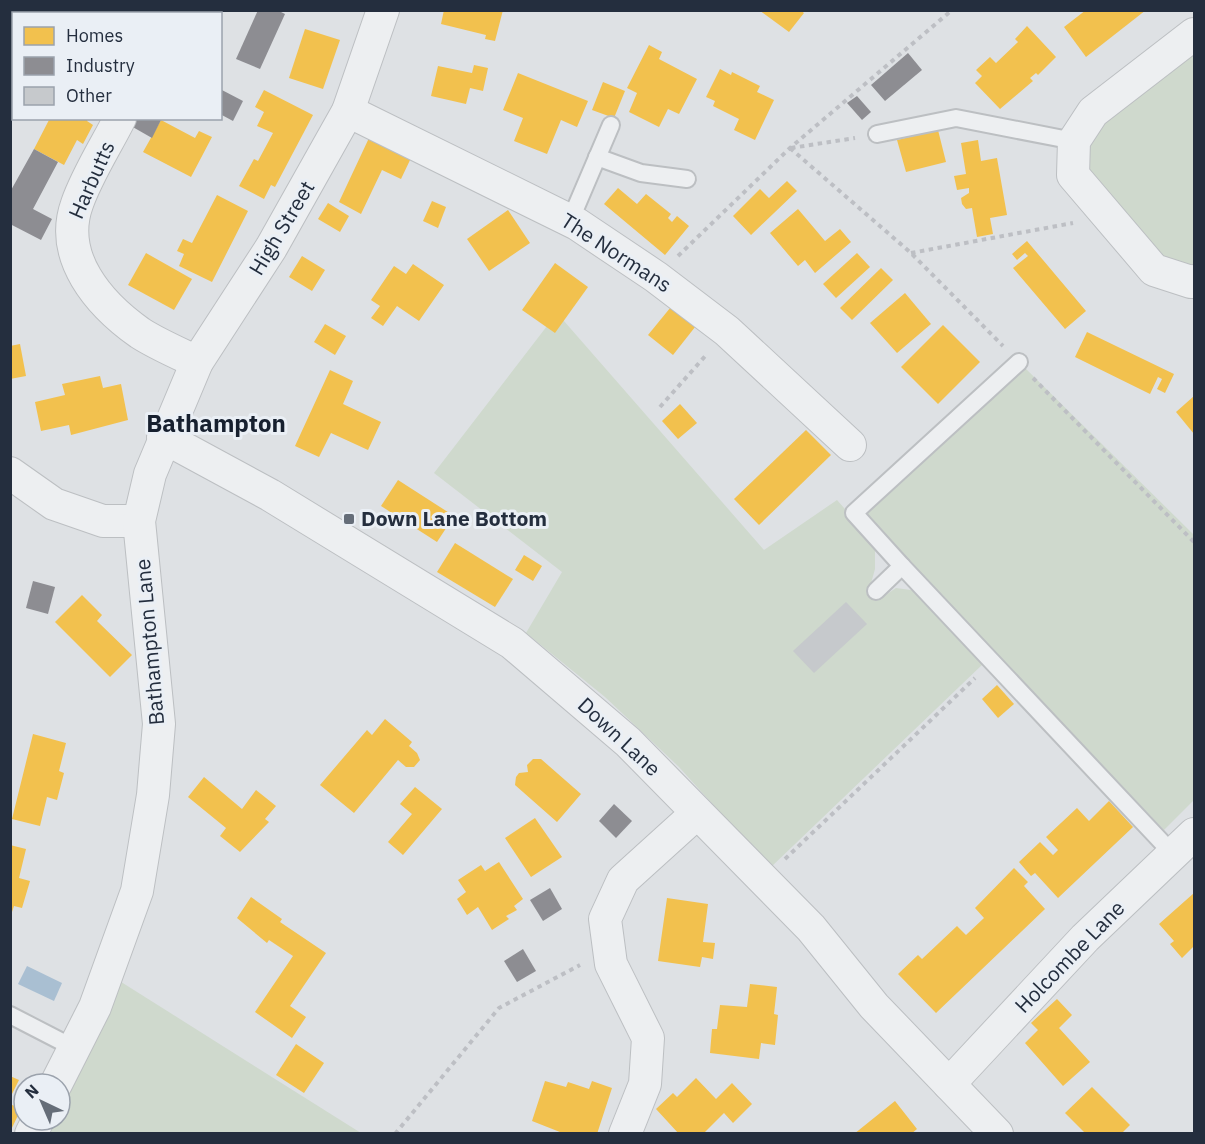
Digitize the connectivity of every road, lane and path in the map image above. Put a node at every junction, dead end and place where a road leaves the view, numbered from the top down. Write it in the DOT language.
graph roads {
  1 [pos="383,10"];
  2 [pos="952,10"];
  3 [pos="1194,34"];
  4 [pos="348,111"];
  5 [pos="119,120"];
  6 [pos="611,125"];
  7 [pos="877,134"];
  8 [pos="1074,141"];
  9 [pos="790,148"];
  10 [pos="597,157"];
  11 [pos="687,179"];
  12 [pos="1107,217"];
  13 [pos="570,221"];
  14 [pos="911,253"];
  15 [pos="656,278"];
  16 [pos="1194,281"];
  17 [pos="727,331"];
  18 [pos="197,362"];
  19 [pos="1018,362"];
  20 [pos="660,407"];
  21 [pos="163,437"];
  22 [pos="850,445"];
  23 [pos="10,473"];
  24 [pos="138,521"];
  25 [pos="1194,542"];
  26 [pos="902,566"];
  27 [pos="876,591"];
  28 [pos="992,662"];
  29 [pos="697,813"];
  30 [pos="1184,844"];
  31 [pos="785,859"];
  32 [pos="608,950"];
  33 [pos="10,1015"];
  34 [pos="74,1048"];
  35 [pos="62,1072"];
  36 [pos="949,1084"];
  37 [pos="395,1134"];
  38 [pos="625,1134"];
  39 [pos="997,1134"];
  1 -- 4 [label="street, High Street"];
  2 -- 9 [label="path"];
  3 -- 8 [label="street"];
  4 -- 13 [label="street, The Normans"];
  4 -- 18 [label="street, High Street"];
  5 -- 18 [label="street, Harbutts"];
  6 -- 10 [label="lane"];
  7 -- 8 [label="lane"];
  7 -- 9 [label="path"];
  8 -- 12 [label="street"];
  9 -- 14 [label="path"];
  9 -- 15 [label="path"];
  10 -- 11 [label="lane"];
  10 -- 13 [label="lane"];
  12 -- 14 [label="path"];
  12 -- 16 [label="street"];
  13 -- 15 [label="street, The Normans"];
  14 -- 19 [label="path"];
  15 -- 17 [label="street, The Normans"];
  17 -- 20 [label="path"];
  17 -- 22 [label="street, The Normans"];
  18 -- 21 [label="street, High Street"];
  19 -- 25 [label="path"];
  19 -- 26 [label="lane"];
  21 -- 24 [label="street, Bathampton Lane"];
  21 -- 29 [label="street, Down Lane"];
  23 -- 24 [label="street"];
  24 -- 34 [label="street, Bathampton Lane"];
  26 -- 27 [label="lane"];
  26 -- 28 [label="lane"];
  28 -- 30 [label="lane"];
  28 -- 31 [label="path"];
  29 -- 32 [label="street"];
  29 -- 36 [label="street, Down Lane"];
  30 -- 36 [label="street, Holcombe Lane"];
  32 -- 37 [label="path"];
  32 -- 38 [label="street"];
  33 -- 34 [label="lane"];
  34 -- 35 [label="street, Bathampton Lane"];
  36 -- 39 [label="street, Down Lane"];
}
